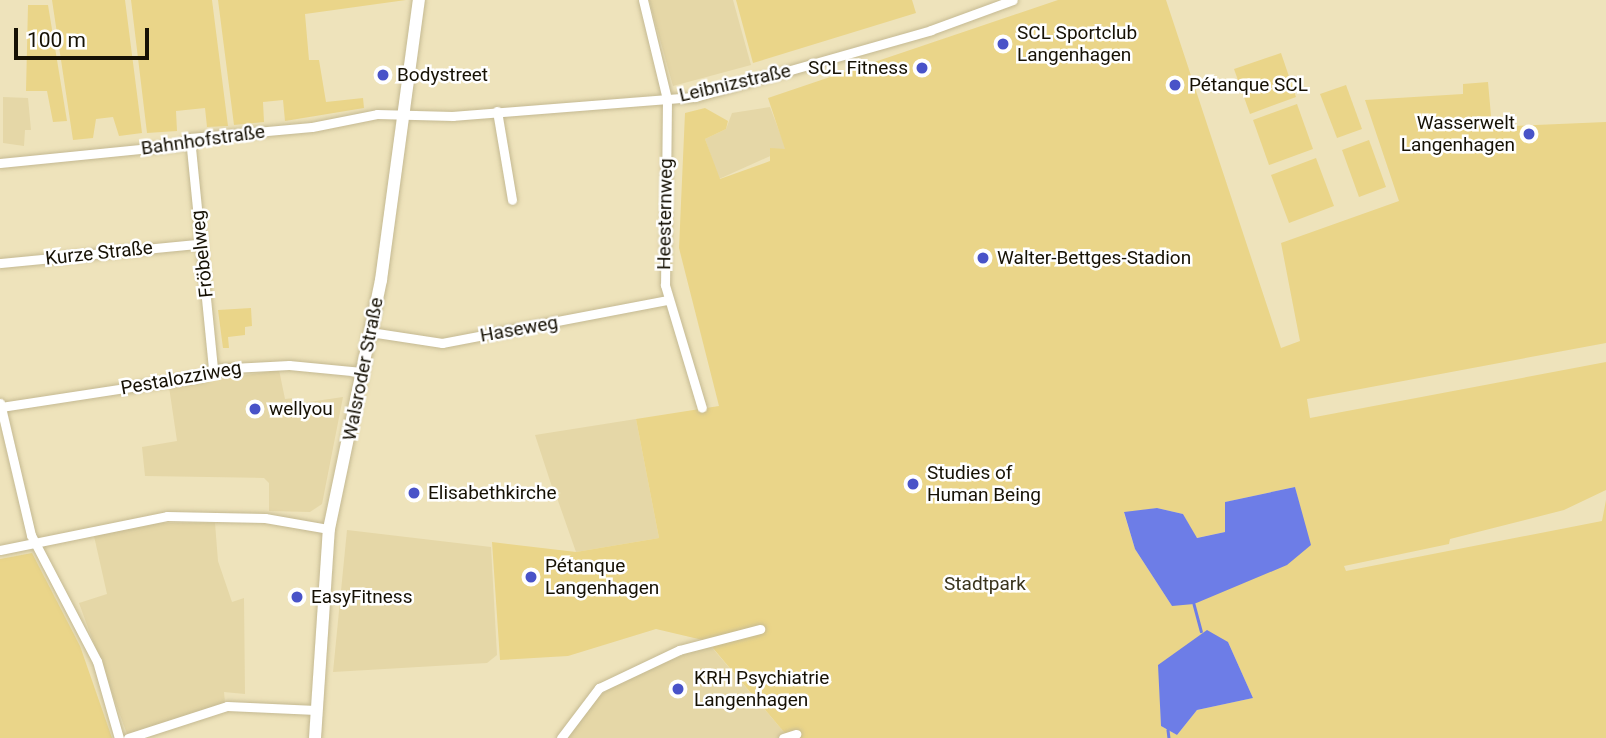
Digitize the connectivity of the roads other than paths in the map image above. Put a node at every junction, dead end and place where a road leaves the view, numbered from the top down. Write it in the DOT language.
graph roads {
  1 [pos="419,0"];
  2 [pos="643,0"];
  3 [pos="1013,0"];
  4 [pos="667,99"];
  5 [pos="497,111"];
  6 [pos="404,116"];
  7 [pos="190,138"];
  8 [pos="0,163"];
  9 [pos="512,200"];
  10 [pos="197,244"];
  11 [pos="0,263"];
  12 [pos="668,300"];
  13 [pos="369,332"];
  14 [pos="213,369"];
  15 [pos="362,372"];
  16 [pos="0,405"];
  17 [pos="702,408"];
  18 [pos="329,529"];
  19 [pos="35,541"];
  20 [pos="0,550"];
  21 [pos="760,629"];
  22 [pos="316,710"];
  23 [pos="796,734"];
  24 [pos="119,738"];
  25 [pos="128,738"];
  26 [pos="315,738"];
  27 [pos="561,738"];
  28 [pos="783,738"];
  1 -- 6 [label="street, Walsroder Straße"];
  2 -- 4 [label="street, Heesternweg"];
  3 -- 4 [label="street, Leibnizstraße"];
  4 -- 5 [label="street, Leibnizstraße"];
  4 -- 12 [label="street, Heesternweg"];
  5 -- 6 [label="street, Leibnizstraße"];
  5 -- 9 [label="street"];
  6 -- 7 [label="street, Bahnhofstraße"];
  6 -- 13 [label="street, Walsroder Straße"];
  7 -- 8 [label="street, Bahnhofstraße"];
  7 -- 10 [label="street, Fröbelweg"];
  10 -- 11 [label="street, Kurze Straße"];
  10 -- 14 [label="street, Fröbelweg"];
  12 -- 13 [label="street, Haseweg"];
  12 -- 17 [label="street, Heesternweg"];
  13 -- 15 [label="street, Walsroder Straße"];
  14 -- 15 [label="street, Pestalozziweg"];
  14 -- 16 [label="street, Pestalozziweg"];
  15 -- 18 [label="street, Walsroder Straße"];
  16 -- 19 [label="street"];
  18 -- 19 [label="street"];
  18 -- 22 [label="street, Walsroder Straße"];
  19 -- 20 [label="street"];
  19 -- 24 [label="street"];
  21 -- 27 [label="street"];
  22 -- 25 [label="street"];
  22 -- 26 [label="street, Walsroder Straße"];
  23 -- 28 [label="street"];
}
